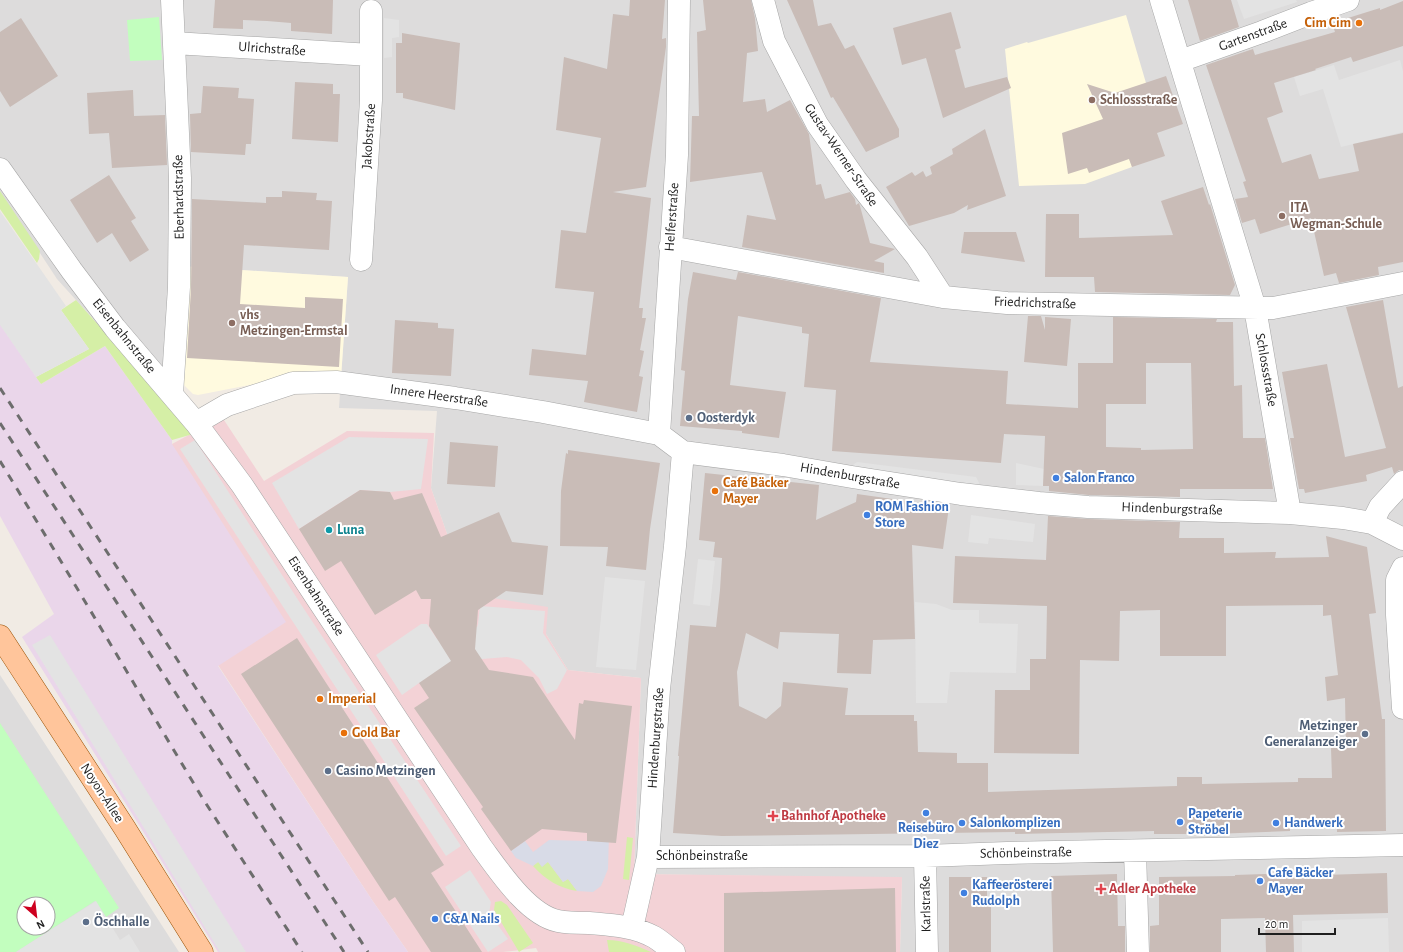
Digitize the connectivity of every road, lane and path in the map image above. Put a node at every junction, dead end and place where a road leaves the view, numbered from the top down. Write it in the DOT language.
graph roads {
  1 [pos="172,0"];
  2 [pos="679,0"];
  3 [pos="763,0"];
  4 [pos="1161,0"];
  5 [pos="1348,0"];
  6 [pos="371,11"];
  7 [pos="174,43"];
  8 [pos="371,55"];
  9 [pos="1180,61"];
  10 [pos="0,169"];
  11 [pos="670,247"];
  12 [pos="361,260"];
  13 [pos="1403,283"];
  14 [pos="943,297"];
  15 [pos="1255,308"];
  16 [pos="172,394"];
  17 [pos="196,423"];
  18 [pos="659,434"];
  19 [pos="683,452"];
  20 [pos="1403,482"];
  21 [pos="1290,513"];
  22 [pos="1372,523"];
  23 [pos="1403,539"];
  24 [pos="1403,568"];
  25 [pos="0,636"];
  26 [pos="1403,708"];
  27 [pos="1403,845"];
  28 [pos="1135,850"];
  29 [pos="648,856"];
  30 [pos="925,856"];
  31 [pos="632,928"];
  32 [pos="202,952"];
  33 [pos="674,952"];
  34 [pos="927,952"];
  35 [pos="1138,952"];
  1 -- 7 [label="street, Eberhardstraße"];
  2 -- 11 [label="street, Helferstraße"];
  3 -- 14 [label="street, Gustav-Werner-Straße"];
  4 -- 9 [label="street, Schlossstraße"];
  5 -- 9 [label="street, Gartenstraße"];
  6 -- 8 [label="street, Jakobstraße"];
  7 -- 8 [label="street, Ulrichstraße"];
  7 -- 16 [label="street, Eberhardstraße"];
  8 -- 12 [label="street, Jakobstraße"];
  9 -- 15 [label="street, Schlossstraße"];
  10 -- 16 [label="street, Eisenbahnstraße"];
  11 -- 14 [label="street, Friedrichstraße"];
  11 -- 18 [label="street, Helferstraße"];
  13 -- 15 [label="street, Friedrichstraße"];
  14 -- 15 [label="street, Friedrichstraße"];
  15 -- 21 [label="street, Schlossstraße"];
  16 -- 17 [label="street, Eisenbahnstraße"];
  17 -- 18 [label="street, Innere Heerstraße"];
  17 -- 31 [label="street, Eisenbahnstraße"];
  18 -- 19 [label="street, Innere Heerstraße"];
  19 -- 21 [label="street, Hindenburgstraße"];
  19 -- 29 [label="street, Hindenburgstraße"];
  20 -- 22 [label="street"];
  21 -- 22 [label="street, Hindenburgstraße"];
  22 -- 23 [label="street, Hindenburgstraße"];
  24 -- 26 [label="street"];
  25 -- 32 [label="main road, Noyon-Allee"];
  27 -- 28 [label="street, Schönbeinstraße"];
  28 -- 30 [label="street, Schönbeinstraße"];
  28 -- 35 [label="street"];
  29 -- 30 [label="street, Schönbeinstraße"];
  29 -- 31 [label="street, Hindenburgstraße"];
  30 -- 34 [label="street, Karlstraße"];
  31 -- 33 [label="street, Eisenbahnstraße"];
}
